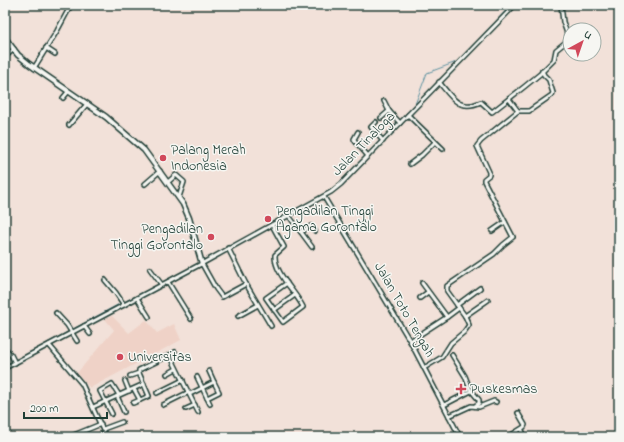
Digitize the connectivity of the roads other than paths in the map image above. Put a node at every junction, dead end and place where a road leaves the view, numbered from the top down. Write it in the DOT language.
graph roads {
  1 [pos="64,5"];
  2 [pos="515,5"];
  3 [pos="561,5"];
  4 [pos="70,7"];
  5 [pos="6,40"];
  6 [pos="46,48"];
  7 [pos="14,49"];
  8 [pos="55,54"];
  9 [pos="5,58"];
  10 [pos="34,68"];
  11 [pos="542,71"];
  12 [pos="439,82"];
  13 [pos="68,92"];
  14 [pos="64,98"];
  15 [pos="509,99"];
  16 [pos="384,101"];
  17 [pos="87,104"];
  18 [pos="389,110"];
  19 [pos="518,111"];
  20 [pos="408,115"];
  21 [pos="381,118"];
  22 [pos="376,122"];
  23 [pos="400,123"];
  24 [pos="69,125"];
  25 [pos="358,132"];
  26 [pos="383,141"];
  27 [pos="435,142"];
  28 [pos="443,150"];
  29 [pos="368,156"];
  30 [pos="410,164"];
  31 [pos="160,170"];
  32 [pos="168,182"];
  33 [pos="145,184"];
  34 [pos="179,197"];
  35 [pos="324,197"];
  36 [pos="289,216"];
  37 [pos="505,222"];
  38 [pos="272,225"];
  39 [pos="315,231"];
  40 [pos="492,231"];
  41 [pos="301,232"];
  42 [pos="228,248"];
  43 [pos="312,248"];
  44 [pos="202,264"];
  45 [pos="150,269"];
  46 [pos="105,280"];
  47 [pos="168,282"];
  48 [pos="287,282"];
  49 [pos="162,283"];
  50 [pos="422,283"];
  51 [pos="246,284"];
  52 [pos="480,288"];
  53 [pos="428,292"];
  54 [pos="296,295"];
  55 [pos="137,298"];
  56 [pos="420,298"];
  57 [pos="488,300"];
  58 [pos="123,303"];
  59 [pos="258,305"];
  60 [pos="457,305"];
  61 [pos="459,308"];
  62 [pos="274,310"];
  63 [pos="56,313"];
  64 [pos="238,316"];
  65 [pos="465,316"];
  66 [pos="149,317"];
  67 [pos="447,317"];
  68 [pos="191,319"];
  69 [pos="84,326"];
  70 [pos="271,326"];
  71 [pos="71,331"];
  72 [pos="90,334"];
  73 [pos="77,341"];
  74 [pos="410,341"];
  75 [pos="49,345"];
  76 [pos="5,348"];
  77 [pos="176,352"];
  78 [pos="170,355"];
  79 [pos="452,355"];
  80 [pos="14,362"];
  81 [pos="5,368"];
  82 [pos="424,368"];
  83 [pos="176,369"];
  84 [pos="210,371"];
  85 [pos="139,373"];
  86 [pos="167,374"];
  87 [pos="130,376"];
  88 [pos="197,377"];
  89 [pos="183,380"];
  90 [pos="124,381"];
  91 [pos="214,382"];
  92 [pos="144,384"];
  93 [pos="134,388"];
  94 [pos="203,388"];
  95 [pos="129,390"];
  96 [pos="471,391"];
  97 [pos="157,393"];
  98 [pos="189,393"];
  99 [pos="118,395"];
  100 [pos="208,398"];
  101 [pos="140,400"];
  102 [pos="105,401"];
  103 [pos="496,402"];
  104 [pos="133,403"];
  105 [pos="210,404"];
  106 [pos="163,405"];
  107 [pos="195,405"];
  108 [pos="444,405"];
  109 [pos="475,406"];
  110 [pos="93,407"];
  111 [pos="186,409"];
  112 [pos="124,412"];
  113 [pos="198,412"];
  114 [pos="518,413"];
  115 [pos="112,414"];
  116 [pos="449,416"];
  117 [pos="122,422"];
  118 [pos="101,424"];
  119 [pos="103,429"];
  120 [pos="522,430"];
  121 [pos="74,435"];
  122 [pos="106,437"];
  123 [pos="460,437"];
  124 [pos="508,437"];
  125 [pos="525,437"];
  1 -- 4 [label="street"];
  2 -- 12 [label="street, Jalan Tinaloga"];
  3 -- 11 [label="street"];
  4 -- 6 [label="street"];
  5 -- 7 [label="main road"];
  6 -- 8 [label="street"];
  6 -- 10 [label="street"];
  7 -- 9 [label="street"];
  7 -- 10 [label="main road"];
  10 -- 13 [label="main road"];
  11 -- 15 [label="street"];
  11 -- 19 [label="street"];
  12 -- 15 [label="street"];
  12 -- 20 [label="street, Jalan Tinaloga"];
  13 -- 14 [label="street"];
  13 -- 17 [label="main road"];
  15 -- 19 [label="street"];
  16 -- 18 [label="street"];
  17 -- 24 [label="street"];
  17 -- 31 [label="main road"];
  18 -- 21 [label="street"];
  18 -- 23 [label="street"];
  19 -- 37 [label="street"];
  20 -- 23 [label="street, Jalan Tinaloga"];
  20 -- 27 [label="street"];
  22 -- 26 [label="street"];
  23 -- 26 [label="street, Jalan Tinaloga"];
  25 -- 29 [label="street"];
  26 -- 29 [label="street, Jalan Tinaloga"];
  27 -- 28 [label="street"];
  27 -- 30 [label="street"];
  29 -- 35 [label="street, Jalan Tinaloga"];
  31 -- 32 [label="main road"];
  31 -- 33 [label="street"];
  32 -- 34 [label="main road"];
  32 -- 34 [label="street"];
  34 -- 44 [label="main road"];
  35 -- 36 [label="street, Jalan Tinaloga"];
  35 -- 74 [label="street, Jalan Toto Tengah"];
  36 -- 38 [label="street, Jalan Tinaloga"];
  36 -- 41 [label="street"];
  37 -- 40 [label="street"];
  37 -- 60 [label="street"];
  38 -- 42 [label="street, Jalan Tinaloga"];
  38 -- 48 [label="street"];
  39 -- 41 [label="street"];
  41 -- 43 [label="street"];
  42 -- 44 [label="street, Jalan Tinaloga"];
  42 -- 51 [label="street"];
  44 -- 47 [label="street, Jalan Tinaloga"];
  44 -- 51 [label="street"];
  45 -- 49 [label="street"];
  46 -- 58 [label="street"];
  47 -- 49 [label="street, Jalan Tinaloga"];
  47 -- 68 [label="street"];
  48 -- 54 [label="street"];
  48 -- 62 [label="street"];
  49 -- 55 [label="street, Jalan Tinaloga"];
  50 -- 53 [label="street"];
  51 -- 59 [label="street"];
  52 -- 60 [label="street"];
  53 -- 56 [label="street"];
  53 -- 67 [label="street"];
  54 -- 62 [label="street"];
  54 -- 62 [label="street"];
  55 -- 58 [label="street, Jalan Tinaloga"];
  55 -- 66 [label="street"];
  57 -- 65 [label="street"];
  58 -- 69 [label="street, Jalan Tinaloga"];
  59 -- 64 [label="street"];
  59 -- 70 [label="street"];
  60 -- 61 [label="street"];
  61 -- 65 [label="street"];
  61 -- 67 [label="street"];
  63 -- 71 [label="street"];
  65 -- 82 [label="street"];
  67 -- 74 [label="street"];
  69 -- 71 [label="street, Jalan Tinaloga"];
  69 -- 72 [label="street"];
  71 -- 73 [label="street"];
  71 -- 75 [label="street, Jalan Tinaloga"];
  74 -- 82 [label="street, Jalan Toto Tengah"];
  75 -- 80 [label="street, Jalan Tinaloga"];
  75 -- 110 [label="street"];
  76 -- 80 [label="street"];
  77 -- 78 [label="street"];
  78 -- 83 [label="street"];
  78 -- 85 [label="street"];
  79 -- 96 [label="street"];
  80 -- 81 [label="street, Jalan Tinaloga"];
  82 -- 108 [label="street, Jalan Toto Tengah"];
  83 -- 86 [label="street"];
  83 -- 89 [label="street"];
  84 -- 91 [label="street"];
  85 -- 87 [label="street"];
  85 -- 92 [label="street"];
  88 -- 94 [label="street"];
  89 -- 97 [label="street"];
  89 -- 98 [label="street"];
  90 -- 95 [label="street"];
  91 -- 94 [label="street"];
  91 -- 100 [label="street"];
  92 -- 93 [label="street"];
  92 -- 101 [label="street"];
  93 -- 95 [label="street"];
  93 -- 101 [label="street"];
  94 -- 98 [label="street"];
  94 -- 100 [label="street"];
  95 -- 99 [label="street"];
  96 -- 108 [label="street"];
  96 -- 109 [label="street"];
  98 -- 106 [label="street"];
  98 -- 107 [label="street"];
  99 -- 102 [label="street"];
  99 -- 102 [label="street"];
  99 -- 112 [label="street"];
  100 -- 105 [label="street"];
  101 -- 104 [label="street"];
  102 -- 110 [label="street"];
  102 -- 115 [label="street"];
  103 -- 109 [label="street"];
  107 -- 111 [label="street"];
  107 -- 113 [label="street"];
  108 -- 116 [label="street, Jalan Toto Tengah"];
  109 -- 116 [label="street"];
  110 -- 118 [label="street"];
  114 -- 120 [label="street"];
  116 -- 123 [label="street, Jalan Toto Tengah"];
  117 -- 119 [label="street"];
  118 -- 119 [label="street"];
  118 -- 121 [label="street"];
  119 -- 122 [label="street"];
  120 -- 124 [label="street"];
  120 -- 125 [label="street"];
}
